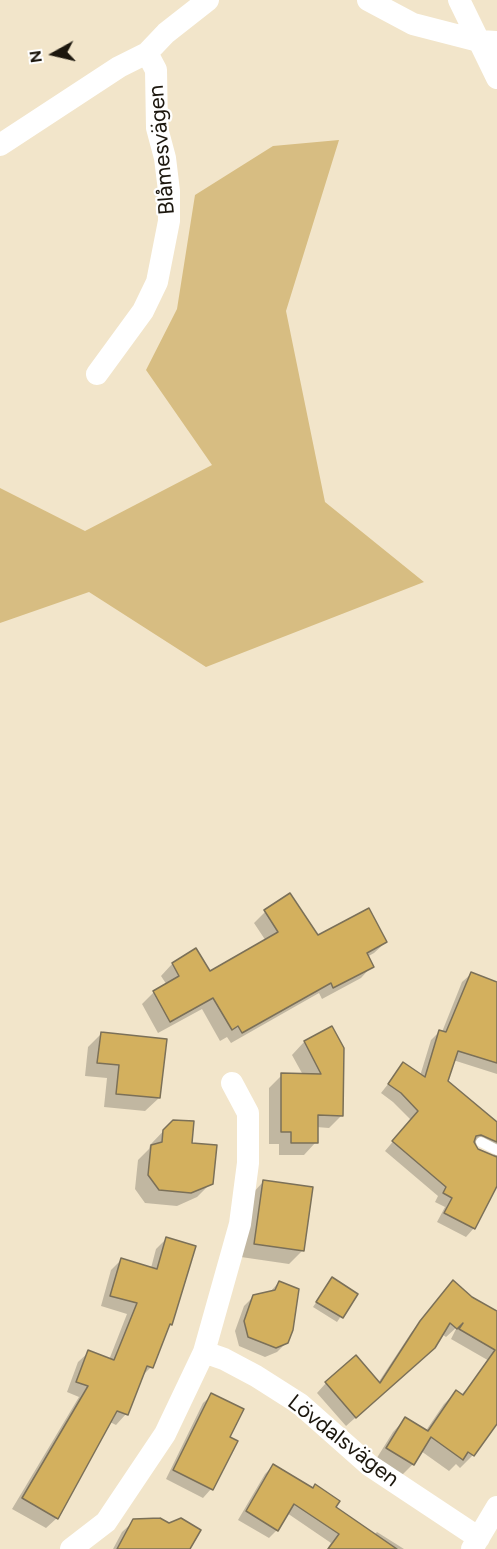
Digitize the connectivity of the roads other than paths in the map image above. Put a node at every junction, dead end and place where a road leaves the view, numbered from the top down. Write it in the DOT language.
graph roads {
  1 [pos="208,0"];
  2 [pos="368,0"];
  3 [pos="459,0"];
  4 [pos="488,41"];
  5 [pos="147,53"];
  6 [pos="497,78"];
  7 [pos="0,145"];
  8 [pos="97,374"];
  9 [pos="232,1083"];
  10 [pos="481,1142"];
  11 [pos="497,1150"];
  12 [pos="204,1352"];
  13 [pos="497,1507"];
  14 [pos="475,1543"];
  15 [pos="71,1549"];
  1 -- 5 [label="street, Blåmesvägen"];
  2 -- 4 [label="street"];
  3 -- 4 [label="street"];
  4 -- 6 [label="street"];
  5 -- 7 [label="street, Blåmesvägen"];
  5 -- 8 [label="street, Blåmesvägen"];
  9 -- 12 [label="street"];
  10 -- 11 [label="lane"];
  12 -- 14 [label="street, Lövdalsvägen"];
  12 -- 15 [label="street"];
  13 -- 14 [label="street"];
}
